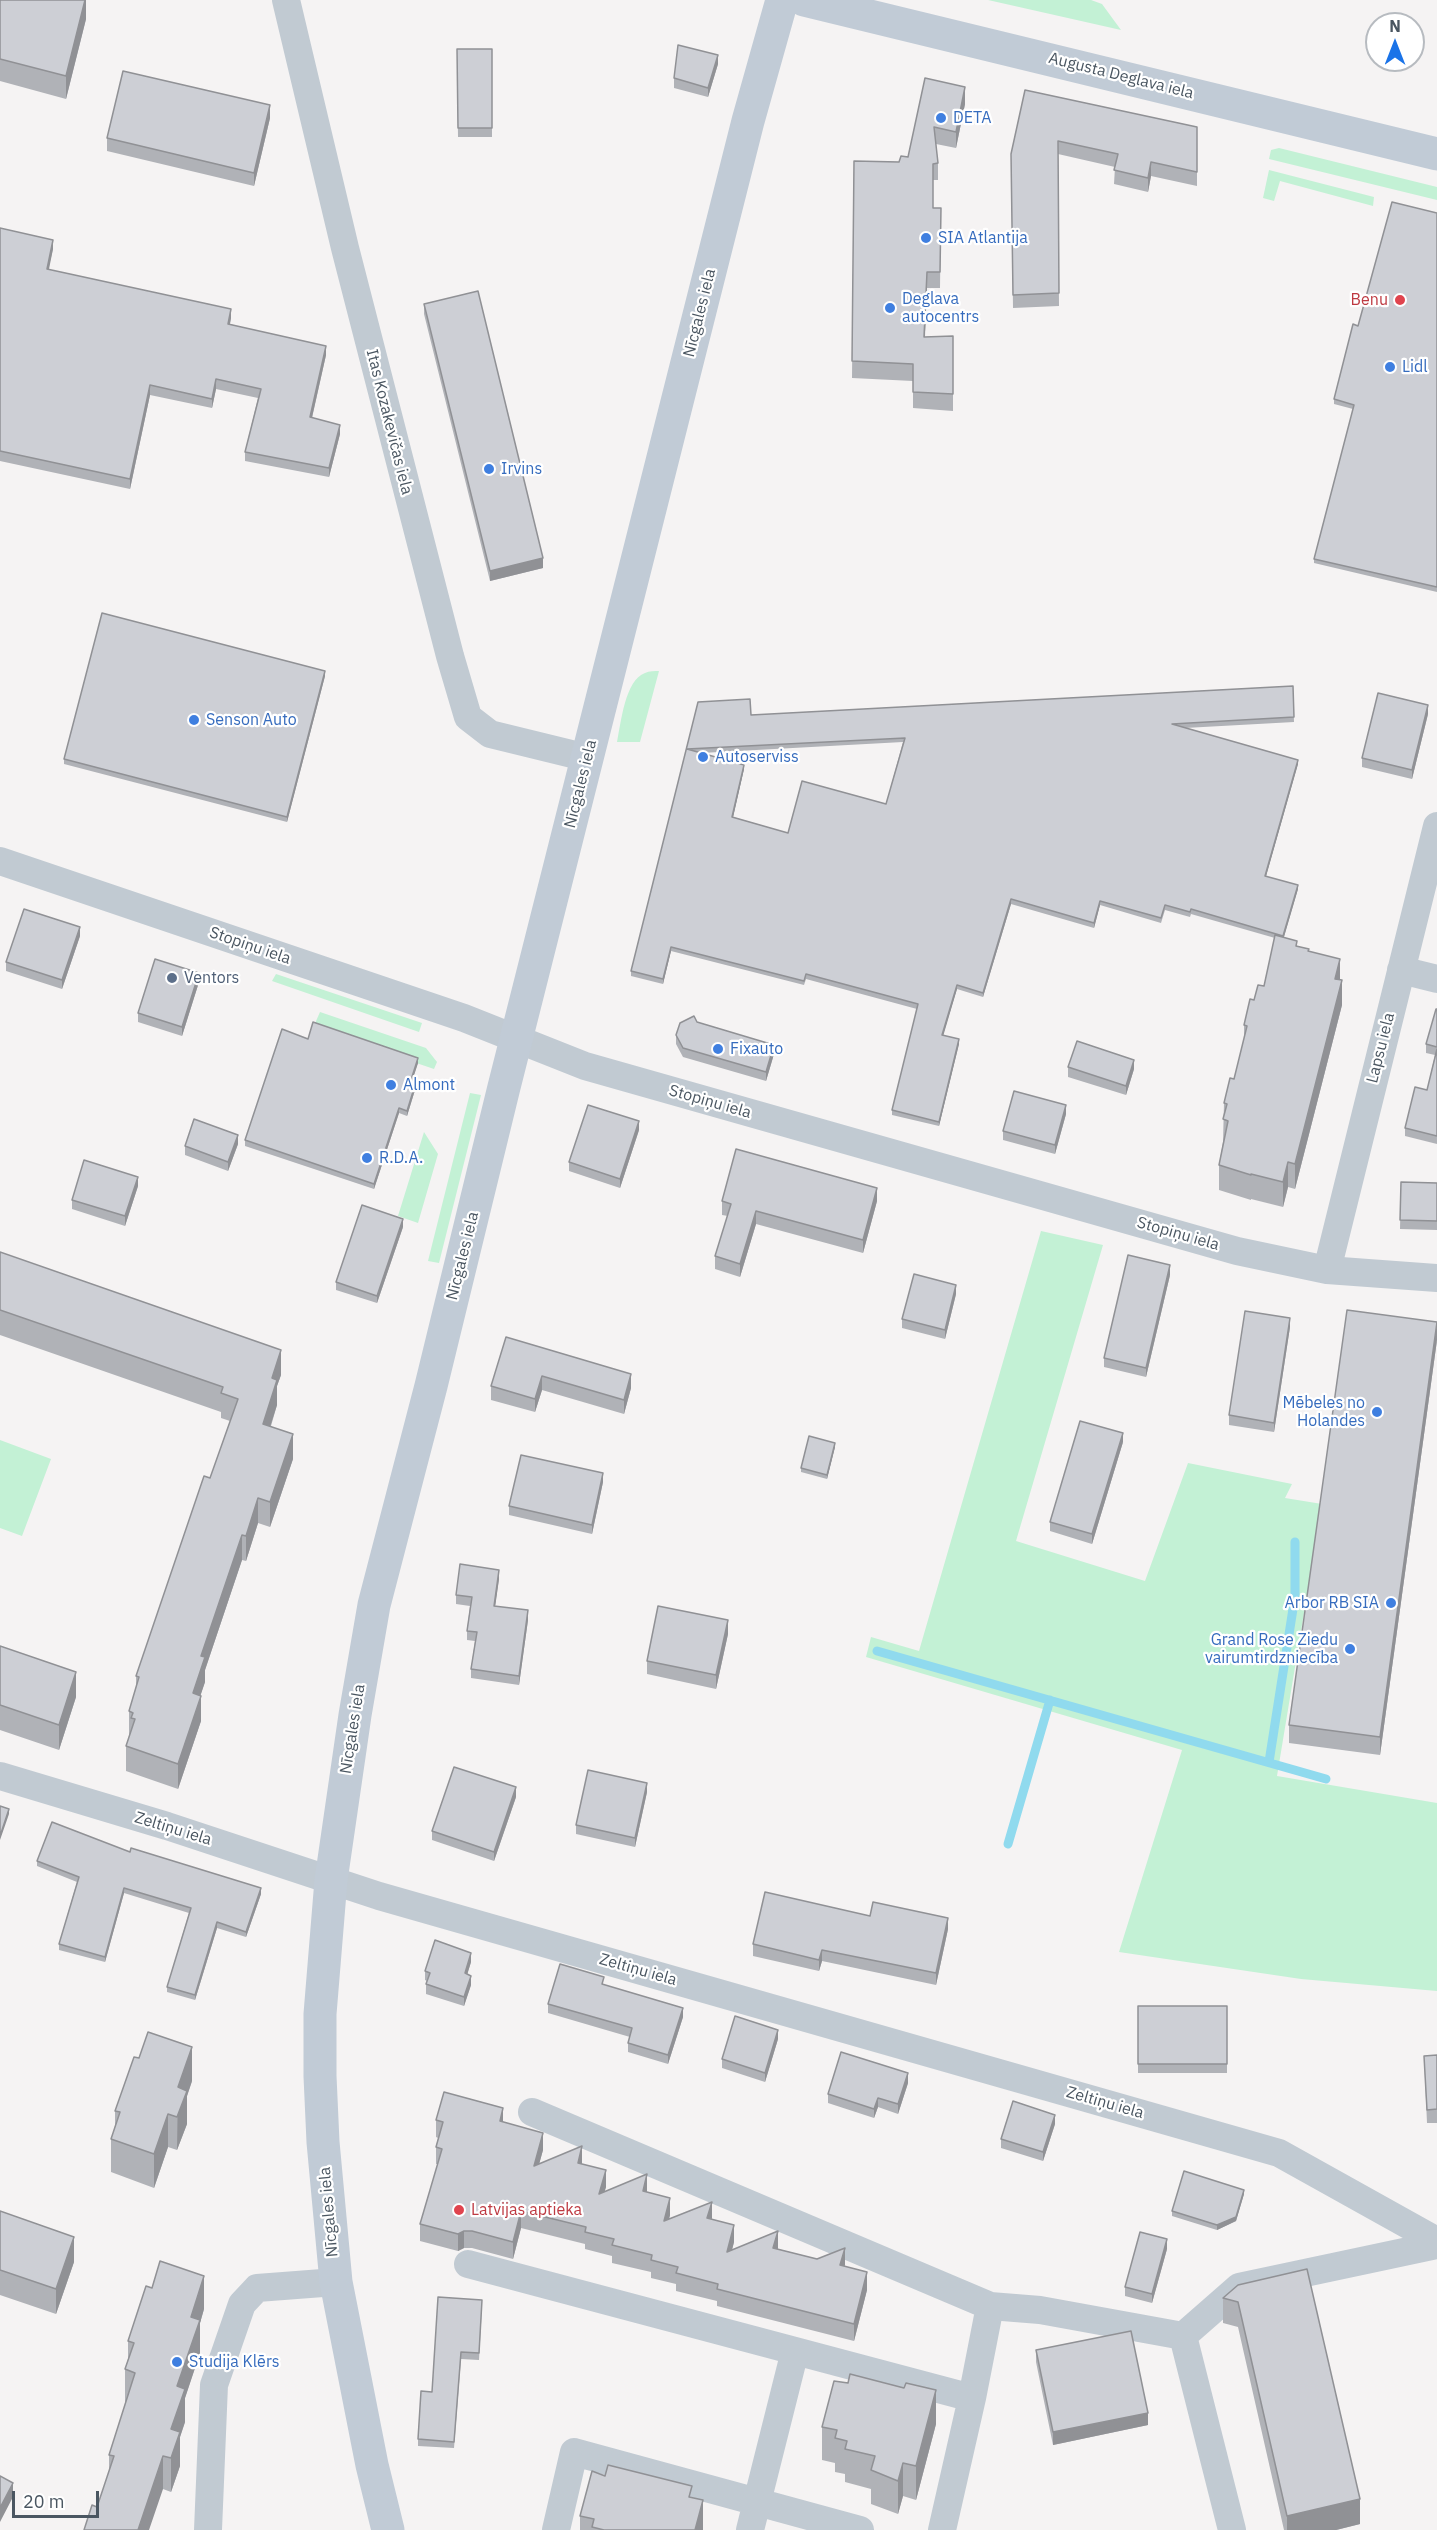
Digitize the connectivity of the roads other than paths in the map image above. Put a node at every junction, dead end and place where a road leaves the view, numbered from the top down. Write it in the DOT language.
graph roads {
  1 [pos="286,0"];
  2 [pos="782,0"];
  3 [pos="804,0"];
  4 [pos="1437,154"];
  5 [pos="588,758"];
  6 [pos="1437,826"];
  7 [pos="0,861"];
  8 [pos="1401,970"];
  9 [pos="1437,979"];
  10 [pos="517,1037"];
  11 [pos="1327,1270"];
  12 [pos="1437,1278"];
  13 [pos="0,1776"];
  14 [pos="331,1880"];
  15 [pos="532,2112"];
  16 [pos="1437,2243"];
  17 [pos="468,2264"];
  18 [pos="336,2282"];
  19 [pos="990,2306"];
  20 [pos="1183,2336"];
  21 [pos="795,2351"];
  22 [pos="972,2398"];
  23 [pos="753,2517"];
  24 [pos="208,2530"];
  25 [pos="388,2530"];
  26 [pos="556,2530"];
  27 [pos="860,2530"];
  28 [pos="942,2530"];
  29 [pos="1232,2530"];
  1 -- 5 [label="street, Itas Kozakevičas iela"];
  2 -- 5 [label="street, Nīcgales iela"];
  3 -- 4 [label="street, Augusta Deglava iela"];
  5 -- 10 [label="street, Nīcgales iela"];
  6 -- 8 [label="street, Lapsu iela"];
  7 -- 10 [label="street, Stopiņu iela"];
  8 -- 9 [label="street"];
  8 -- 11 [label="street, Lapsu iela"];
  10 -- 11 [label="street, Stopiņu iela"];
  10 -- 14 [label="street, Nīcgales iela"];
  11 -- 12 [label="street, Stopiņu iela"];
  13 -- 14 [label="street, Zeltiņu iela"];
  14 -- 16 [label="street, Zeltiņu iela"];
  14 -- 18 [label="street, Nīcgales iela"];
  15 -- 19 [label="street"];
  16 -- 20 [label="street"];
  17 -- 21 [label="street"];
  18 -- 24 [label="street"];
  18 -- 25 [label="street, Nīcgales iela"];
  19 -- 20 [label="street"];
  19 -- 22 [label="street"];
  20 -- 29 [label="street"];
  21 -- 22 [label="street"];
  21 -- 23 [label="street"];
  22 -- 28 [label="street"];
  23 -- 26 [label="street"];
  23 -- 27 [label="street"];
}
